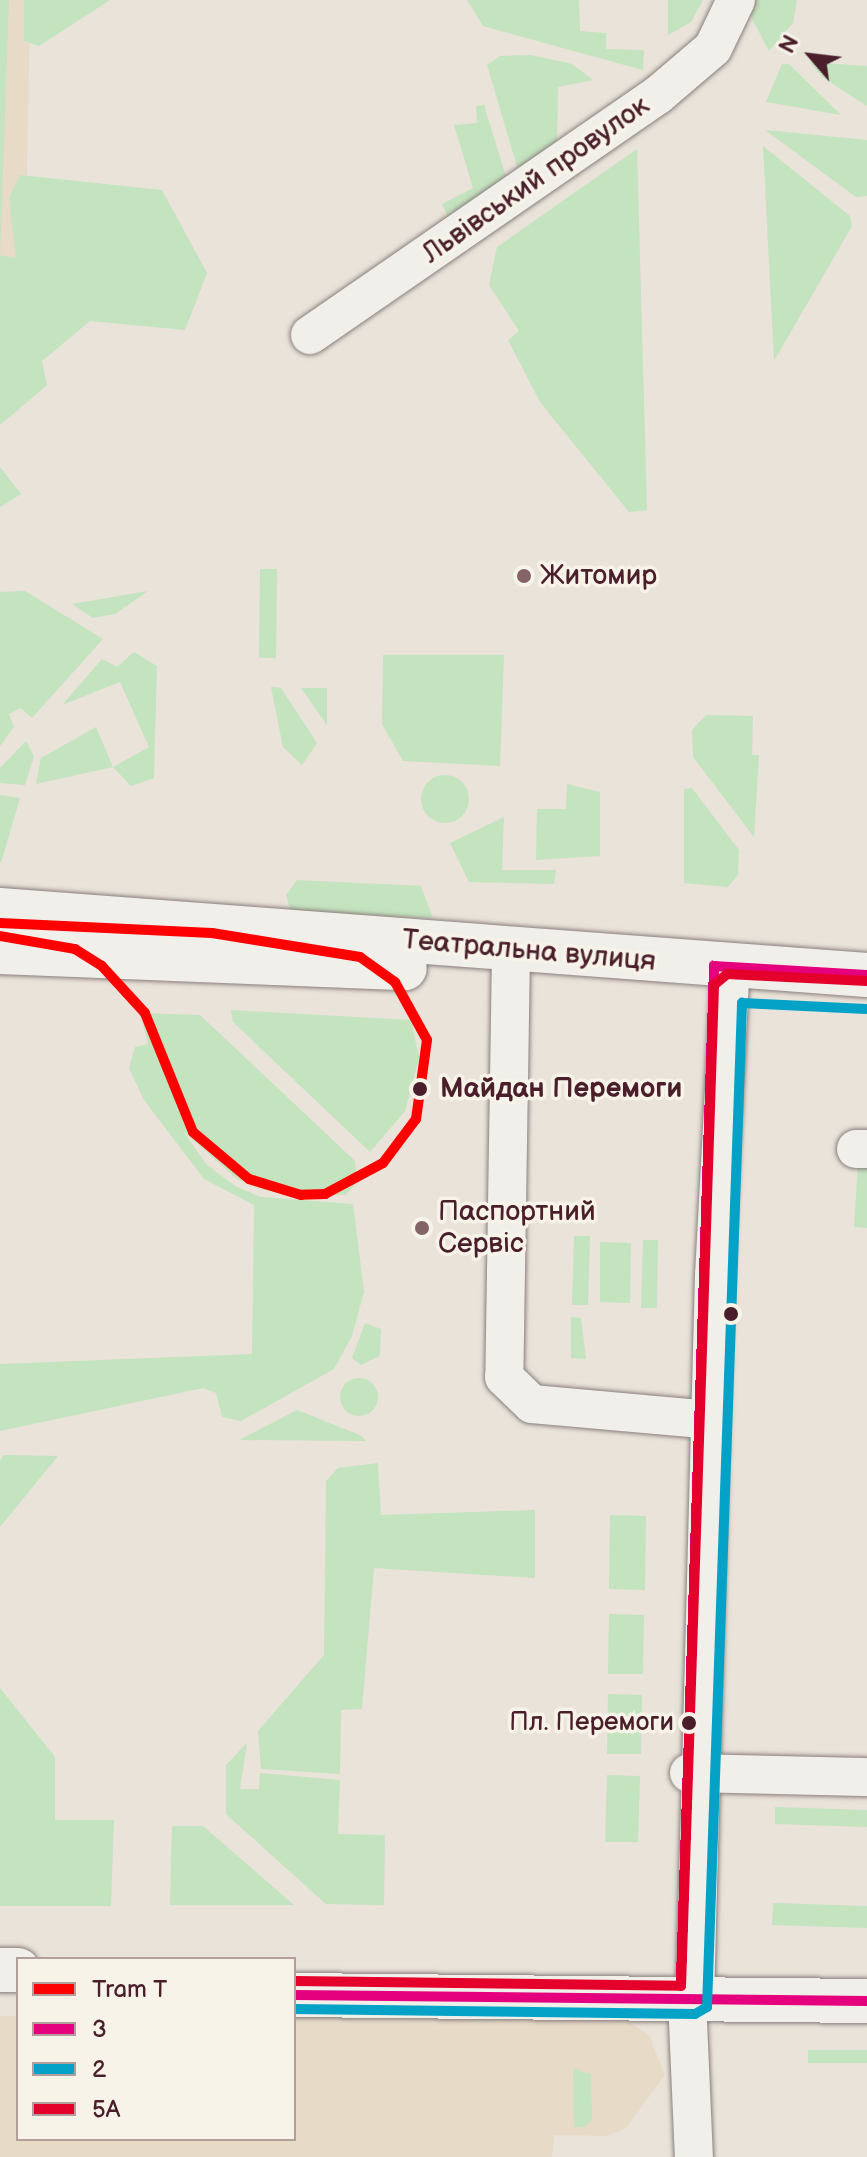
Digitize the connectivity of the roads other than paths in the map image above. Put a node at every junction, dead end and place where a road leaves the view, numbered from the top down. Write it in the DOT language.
graph roads {
  1 [pos="736,0"];
  2 [pos="310,335"];
  3 [pos="0,910"];
  4 [pos="0,952"];
  5 [pos="510,963"];
  6 [pos="867,975"];
  7 [pos="721,977"];
  8 [pos="867,995"];
  9 [pos="702,1420"];
  10 [pos="696,1773"];
  11 [pos="867,1777"];
  12 [pos="296,1973"];
  13 [pos="867,1979"];
  14 [pos="688,1991"];
  15 [pos="296,1995"];
  16 [pos="867,2001"];
  17 [pos="694,2157"];
  1 -- 2 [label="street, Львівський провулок"];
  3 -- 5 [label="street, Театральна вулиця"];
  4 -- 5 [label="street, Театральна вулиця"];
  5 -- 7 [label="street, Театральна вулиця"];
  5 -- 9 [label="street"];
  6 -- 7 [label="street, Театральна вулиця"];
  7 -- 8 [label="street, Театральна вулиця"];
  7 -- 9 [label="street"];
  9 -- 10 [label="street"];
  10 -- 11 [label="street"];
  10 -- 14 [label="street"];
  12 -- 14 [label="street"];
  13 -- 14 [label="street"];
  14 -- 15 [label="street"];
  14 -- 16 [label="street"];
  14 -- 17 [label="street"];
}
